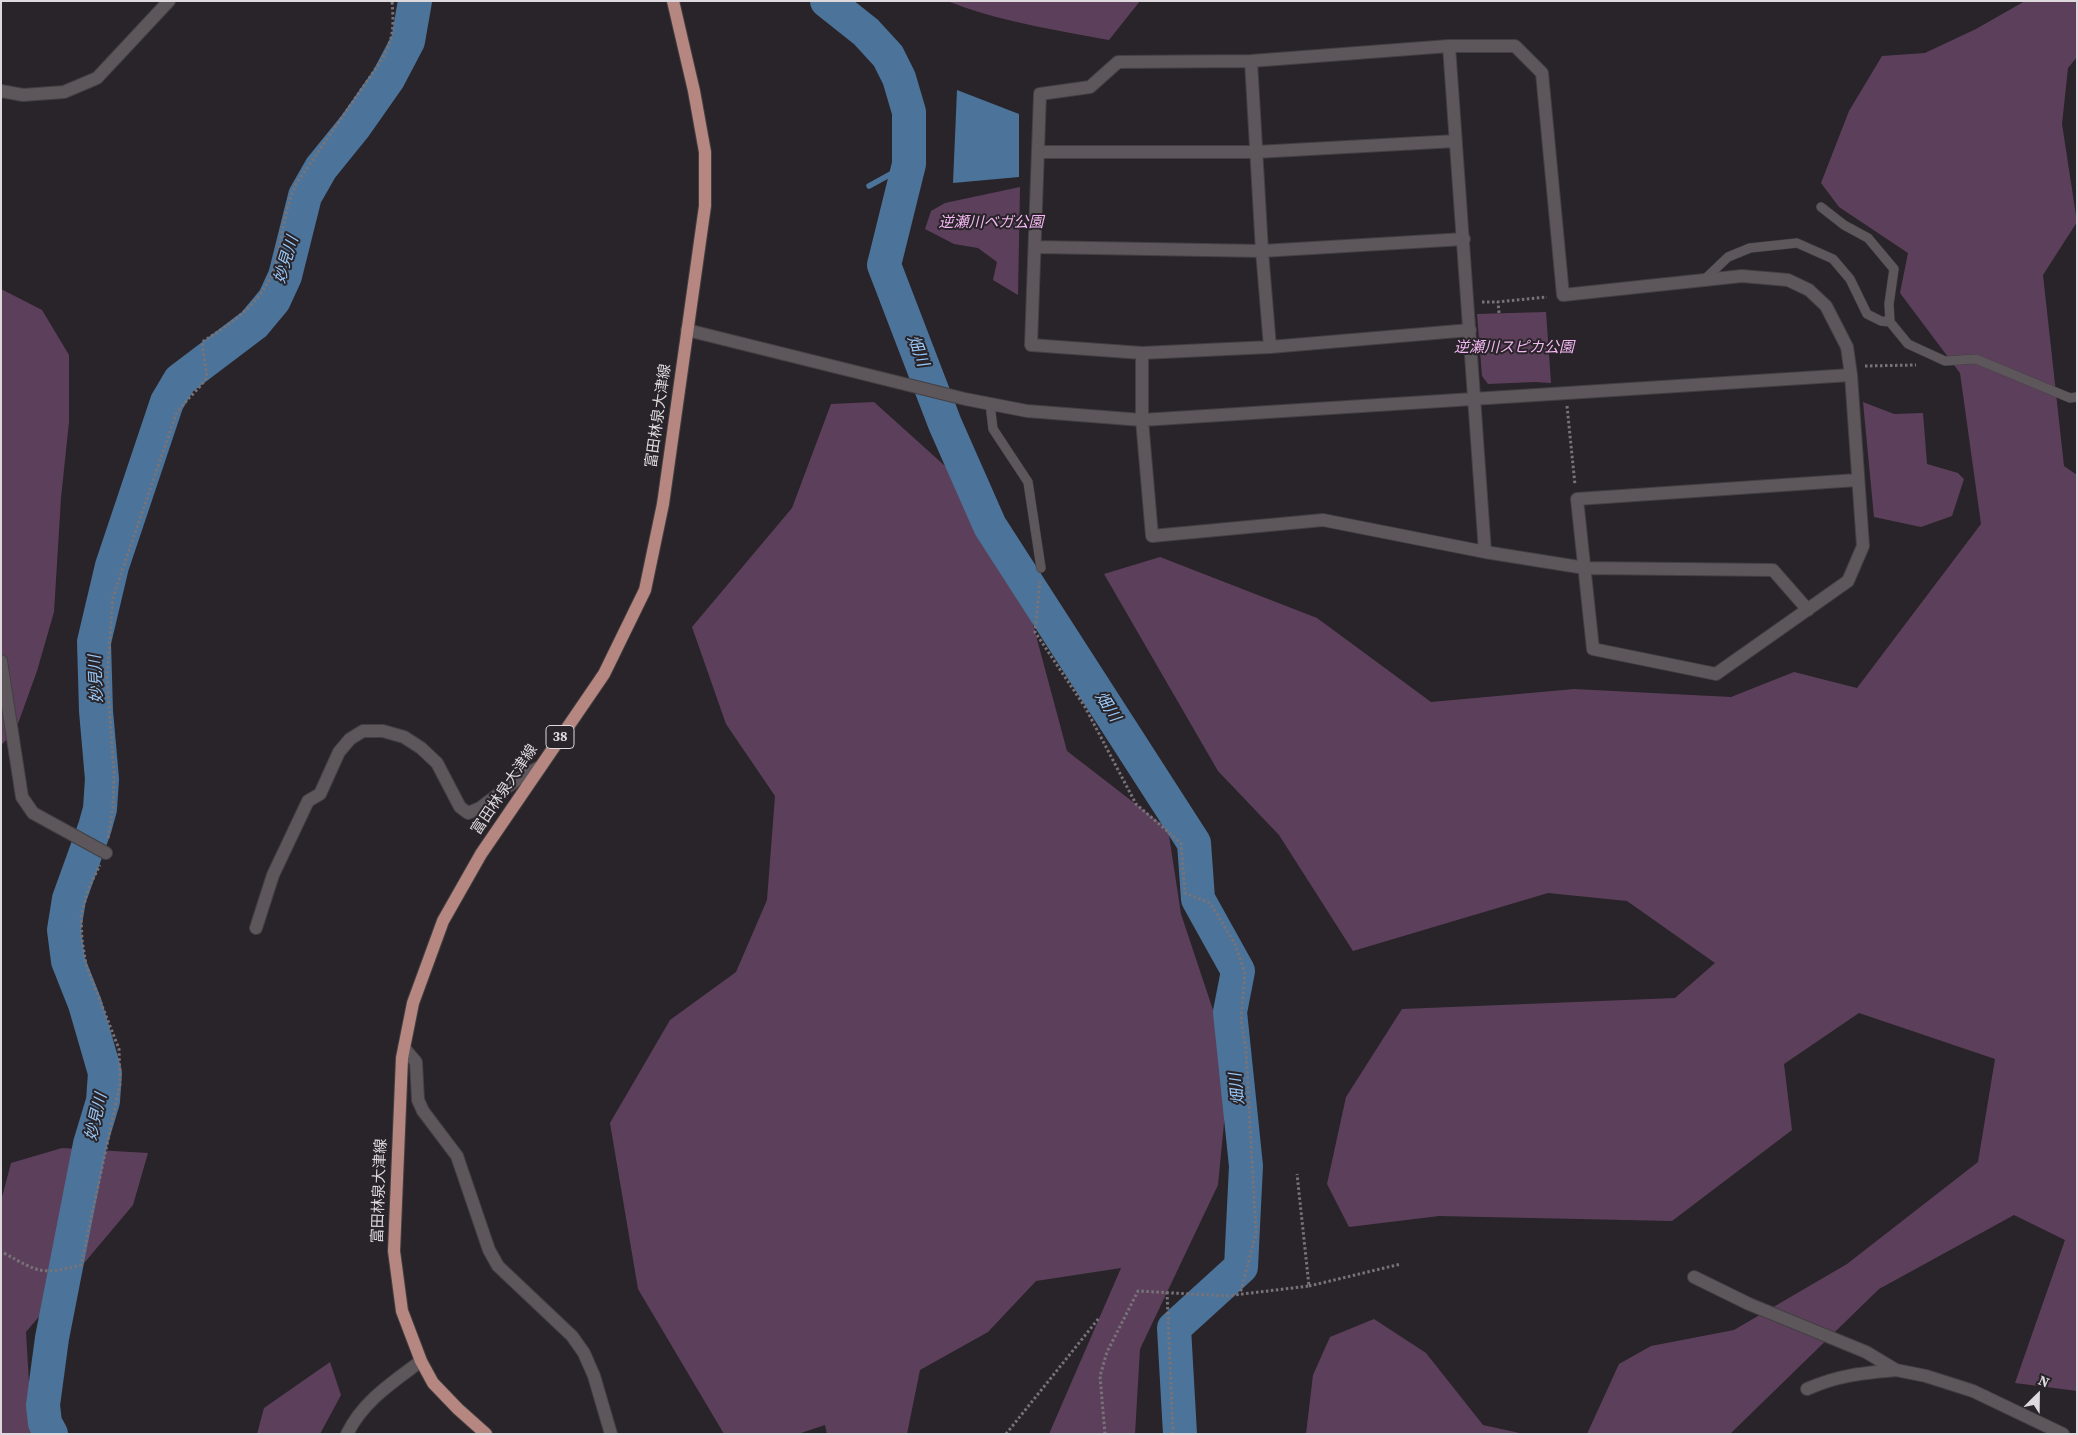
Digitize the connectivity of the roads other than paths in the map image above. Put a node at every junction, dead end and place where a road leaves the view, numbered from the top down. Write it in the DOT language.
graph roads {
  1 [pos="169,1"];
  2 [pos="673,1"];
  3 [pos="1449,46"];
  4 [pos="1251,61"];
  5 [pos="1,91"];
  6 [pos="1456,141"];
  7 [pos="1038,152"];
  8 [pos="1256,152"];
  9 [pos="1821,207"];
  10 [pos="1464,239"];
  11 [pos="1036,247"];
  12 [pos="1262,251"];
  13 [pos="1704,280"];
  14 [pos="1890,322"];
  15 [pos="688,330"];
  16 [pos="1470,330"];
  17 [pos="1270,347"];
  18 [pos="1142,353"];
  19 [pos="1851,375"];
  20 [pos="2077,397"];
  21 [pos="1475,399"];
  22 [pos="990,404"];
  23 [pos="1142,420"];
  24 [pos="1857,480"];
  25 [pos="1485,552"];
  26 [pos="1041,568"];
  27 [pos="1585,568"];
  28 [pos="1808,610"];
  29 [pos="1,661"];
  30 [pos="540,766"];
  31 [pos="106,853"];
  32 [pos="256,928"];
  33 [pos="404,1048"];
  34 [pos="1694,1277"];
  35 [pos="421,1361"];
  36 [pos="1896,1370"];
  37 [pos="1807,1389"];
  38 [pos="347,1434"];
  39 [pos="486,1434"];
  40 [pos="611,1434"];
  41 [pos="2063,1434"];
  1 -- 5 [label="street"];
  2 -- 15 [label="main road, 富田林泉大津線 / 38"];
  3 -- 4 [label="street"];
  3 -- 6 [label="street"];
  3 -- 13 [label="street"];
  4 -- 7 [label="street"];
  4 -- 8 [label="street"];
  6 -- 8 [label="street"];
  6 -- 10 [label="street"];
  7 -- 8 [label="street"];
  7 -- 11 [label="street"];
  8 -- 12 [label="street"];
  9 -- 14 [label="lane"];
  10 -- 12 [label="street"];
  10 -- 16 [label="street"];
  11 -- 12 [label="street"];
  11 -- 18 [label="street"];
  12 -- 17 [label="street"];
  13 -- 14 [label="lane"];
  13 -- 19 [label="street"];
  14 -- 20 [label="lane"];
  15 -- 22 [label="street"];
  15 -- 30 [label="main road, 富田林泉大津線 / 38"];
  16 -- 17 [label="street"];
  16 -- 21 [label="street"];
  17 -- 18 [label="street"];
  18 -- 23 [label="street"];
  19 -- 21 [label="street"];
  19 -- 24 [label="street"];
  21 -- 23 [label="street"];
  21 -- 25 [label="street"];
  22 -- 23 [label="street"];
  22 -- 26 [label="lane"];
  23 -- 25 [label="street"];
  24 -- 27 [label="street"];
  24 -- 28 [label="street"];
  25 -- 27 [label="street"];
  27 -- 28 [label="street"];
  27 -- 28 [label="street"];
  29 -- 31 [label="street"];
  30 -- 32 [label="street"];
  30 -- 33 [label="main road, 富田林泉大津線 / 38"];
  33 -- 35 [label="main road, 富田林泉大津線 / 38"];
  33 -- 40 [label="street"];
  34 -- 36 [label="street"];
  35 -- 38 [label="street"];
  35 -- 39 [label="main road, 富田林泉大津線 / 38"];
  36 -- 37 [label="street"];
  36 -- 41 [label="street"];
}
